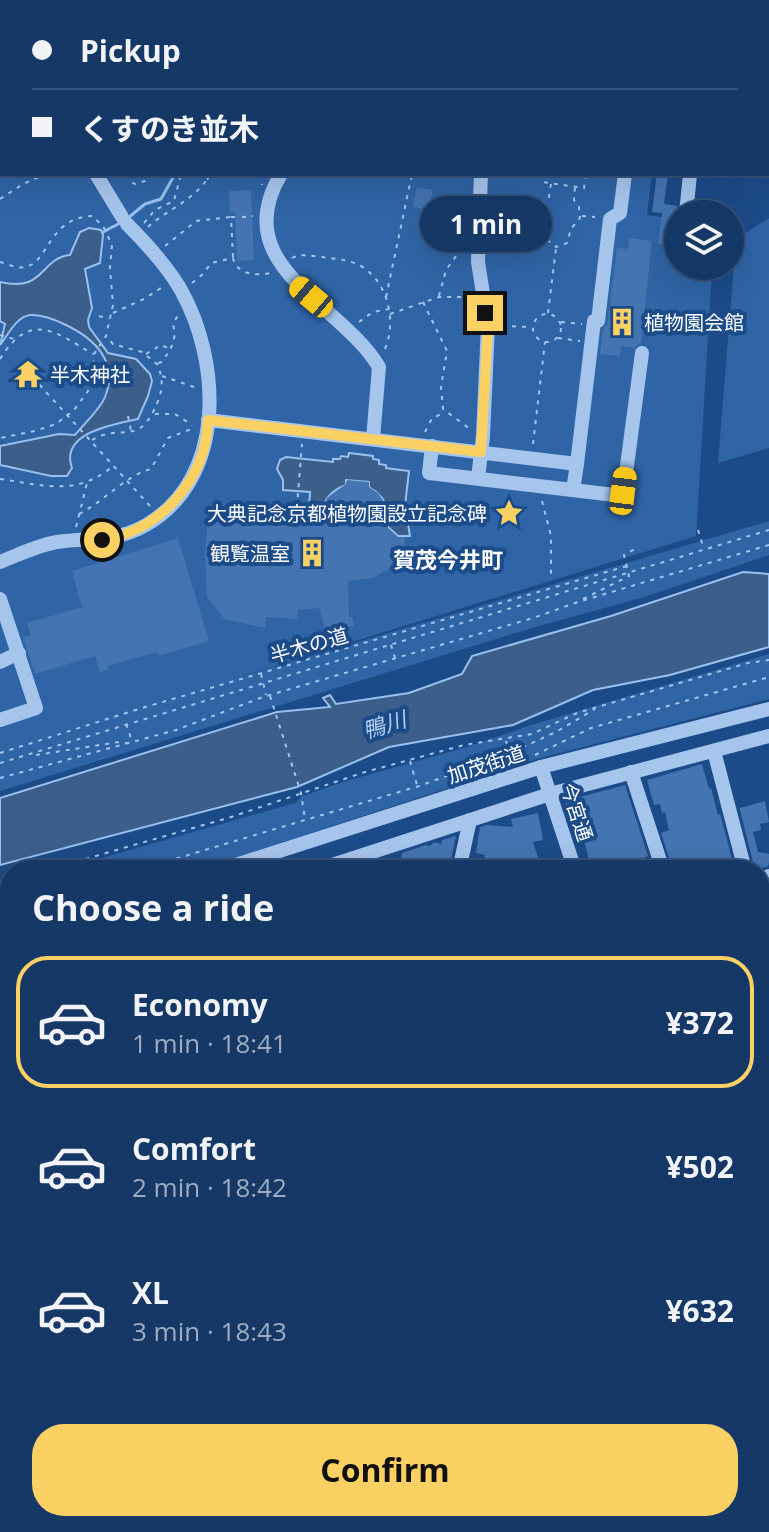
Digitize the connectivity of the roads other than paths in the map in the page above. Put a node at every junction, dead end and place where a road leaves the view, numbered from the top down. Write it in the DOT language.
graph roads {
  1 [pos="97,176"];
  2 [pos="280,176"];
  3 [pos="481,176"];
  4 [pos="625,176"];
  5 [pos="690,176"];
  6 [pos="687,200"];
  7 [pos="642,353"];
  8 [pos="208,420"];
  9 [pos="373,439"];
  10 [pos="428,440"];
  11 [pos="481,452"];
  12 [pos="577,464"];
  13 [pos="478,478"];
  14 [pos="573,490"];
  15 [pos="0,562"];
  16 [pos="0,599"];
  17 [pos="3,618"];
  18 [pos="19,653"];
  19 [pos="0,662"];
  20 [pos="769,709"];
  21 [pos="0,720"];
  22 [pos="769,736"];
  23 [pos="714,751"];
  24 [pos="541,767"];
  25 [pos="631,772"];
  26 [pos="550,794"];
  27 [pos="470,820"];
  28 [pos="251,860"];
  29 [pos="367,860"];
  30 [pos="461,860"];
  31 [pos="572,860"];
  32 [pos="660,860"];
  33 [pos="742,860"];
  1 -- 8 [label="street"];
  2 -- 9 [label="street"];
  3 -- 11 [label="street"];
  4 -- 12 [label="street"];
  5 -- 6 [label="street"];
  7 -- 14 [label="street"];
  8 -- 9 [label="street"];
  8 -- 15 [label="street"];
  9 -- 10 [label="street"];
  10 -- 11 [label="street"];
  10 -- 13 [label="street"];
  11 -- 12 [label="street"];
  11 -- 13 [label="street"];
  12 -- 14 [label="street"];
  13 -- 14 [label="street"];
  16 -- 17 [label="street"];
  17 -- 18 [label="street"];
  18 -- 19 [label="street"];
  18 -- 21 [label="street"];
  20 -- 24 [label="street, 加茂街道"];
  22 -- 23 [label="street"];
  23 -- 25 [label="street"];
  23 -- 33 [label="street"];
  24 -- 26 [label="street, 今宮通"];
  24 -- 28 [label="street, 加茂街道"];
  25 -- 26 [label="street"];
  25 -- 32 [label="street"];
  26 -- 27 [label="street"];
  26 -- 31 [label="street, 今宮通"];
  27 -- 29 [label="street"];
  27 -- 30 [label="street"];
}
